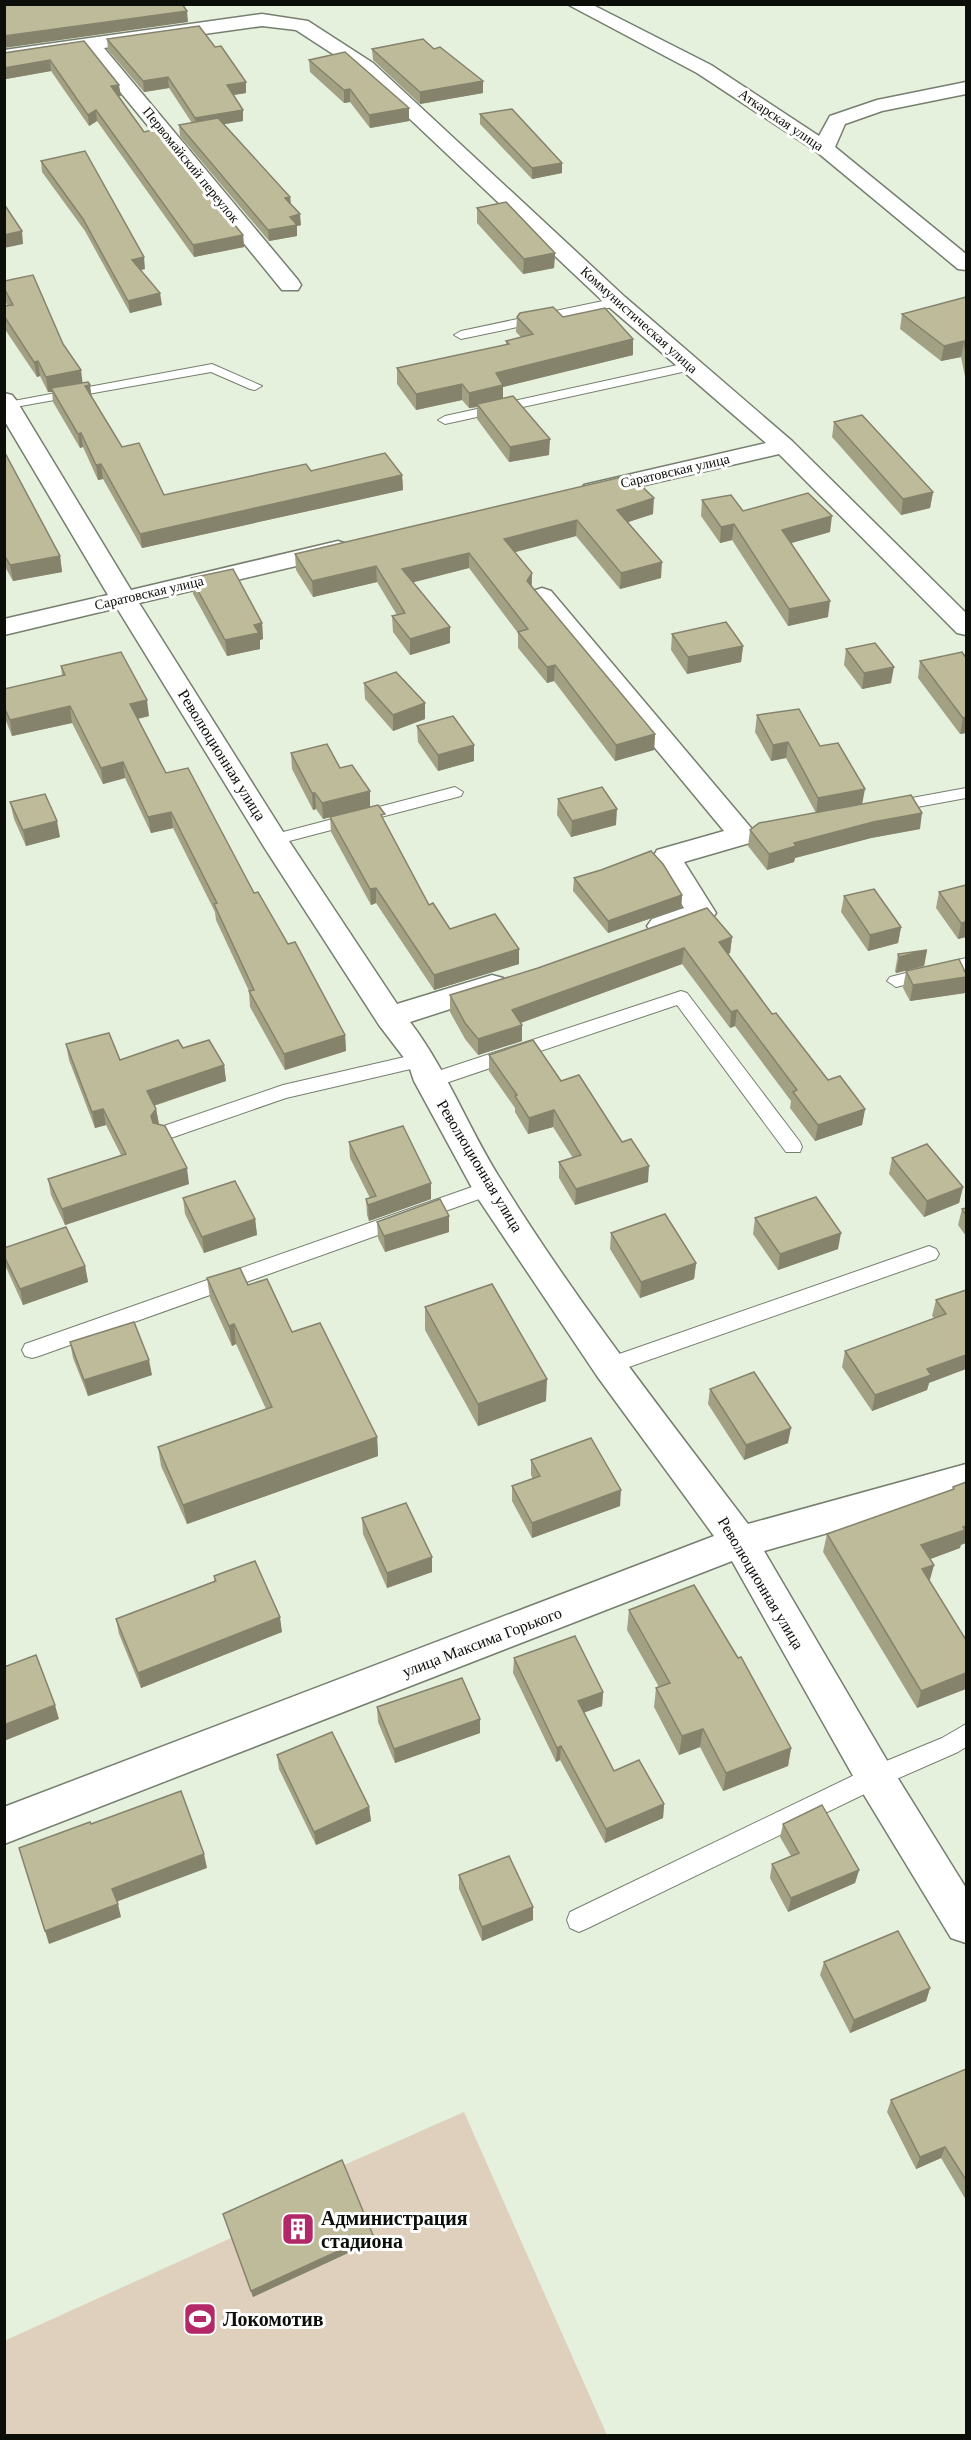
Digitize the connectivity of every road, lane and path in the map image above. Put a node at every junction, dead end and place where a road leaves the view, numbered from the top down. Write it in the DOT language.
graph roads {
  1 [pos="576,4"];
  2 [pos="93,46"];
  3 [pos="4,56"];
  4 [pos="966,88"];
  5 [pos="824,148"];
  6 [pos="966,264"];
  7 [pos="290,285"];
  8 [pos="617,302"];
  9 [pos="461,335"];
  10 [pos="691,366"];
  11 [pos="255,386"];
  12 [pos="6,403"];
  13 [pos="445,420"];
  14 [pos="784,446"];
  15 [pos="575,494"];
  16 [pos="355,545"];
  17 [pos="542,596"];
  18 [pos="123,598"];
  19 [pos="4,627"];
  20 [pos="966,627"];
  21 [pos="455,792"];
  22 [pos="966,793"];
  23 [pos="872,811"];
  24 [pos="274,840"];
  25 [pos="635,936"];
  26 [pos="966,964"];
  27 [pos="515,978"];
  28 [pos="896,981"];
  29 [pos="390,1017"];
  30 [pos="426,1071"];
  31 [pos="165,1133"];
  32 [pos="794,1147"];
  33 [pos="489,1188"];
  34 [pos="929,1254"];
  35 [pos="32,1350"];
  36 [pos="609,1366"];
  37 [pos="966,1479"];
  38 [pos="740,1542"];
  39 [pos="966,1734"];
  40 [pos="875,1777"];
  41 [pos="4,1826"];
  42 [pos="964,1914"];
  43 [pos="579,1920"];
  1 -- 5 [label="street, Аткарская улица"];
  2 -- 3 [label="street"];
  2 -- 7 [label="street, Первомайский переулок"];
  2 -- 8 [label="street, Коммунистическая улица"];
  4 -- 5 [label="street"];
  5 -- 6 [label="street, Аткарская улица"];
  8 -- 9 [label="lane"];
  8 -- 10 [label="street, Коммунистическая улица"];
  10 -- 13 [label="lane"];
  10 -- 14 [label="street, Коммунистическая улица"];
  11 -- 12 [label="lane"];
  12 -- 18 [label="street, Революционная улица"];
  14 -- 15 [label="street, Саратовская улица"];
  14 -- 20 [label="street, Коммунистическая улица"];
  16 -- 18 [label="street, Саратовская улица"];
  17 -- 25 [label="street"];
  18 -- 19 [label="street, Саратовская улица"];
  18 -- 24 [label="street, Революционная улица"];
  21 -- 24 [label="lane"];
  22 -- 23 [label="lane"];
  24 -- 29 [label="street, Революционная улица"];
  26 -- 28 [label="lane"];
  27 -- 29 [label="street"];
  29 -- 30 [label="street, Революционная улица"];
  30 -- 31 [label="lane"];
  30 -- 32 [label="lane"];
  30 -- 33 [label="street, Революционная улица"];
  33 -- 35 [label="lane"];
  33 -- 36 [label="street, Революционная улица"];
  34 -- 36 [label="lane"];
  36 -- 38 [label="street, Революционная улица"];
  37 -- 38 [label="street, улица Максима Горького"];
  38 -- 40 [label="street, Революционная улица"];
  38 -- 41 [label="street, улица Максима Горького"];
  39 -- 40 [label="lane"];
  40 -- 42 [label="street, Революционная улица"];
  40 -- 43 [label="lane"];
}
